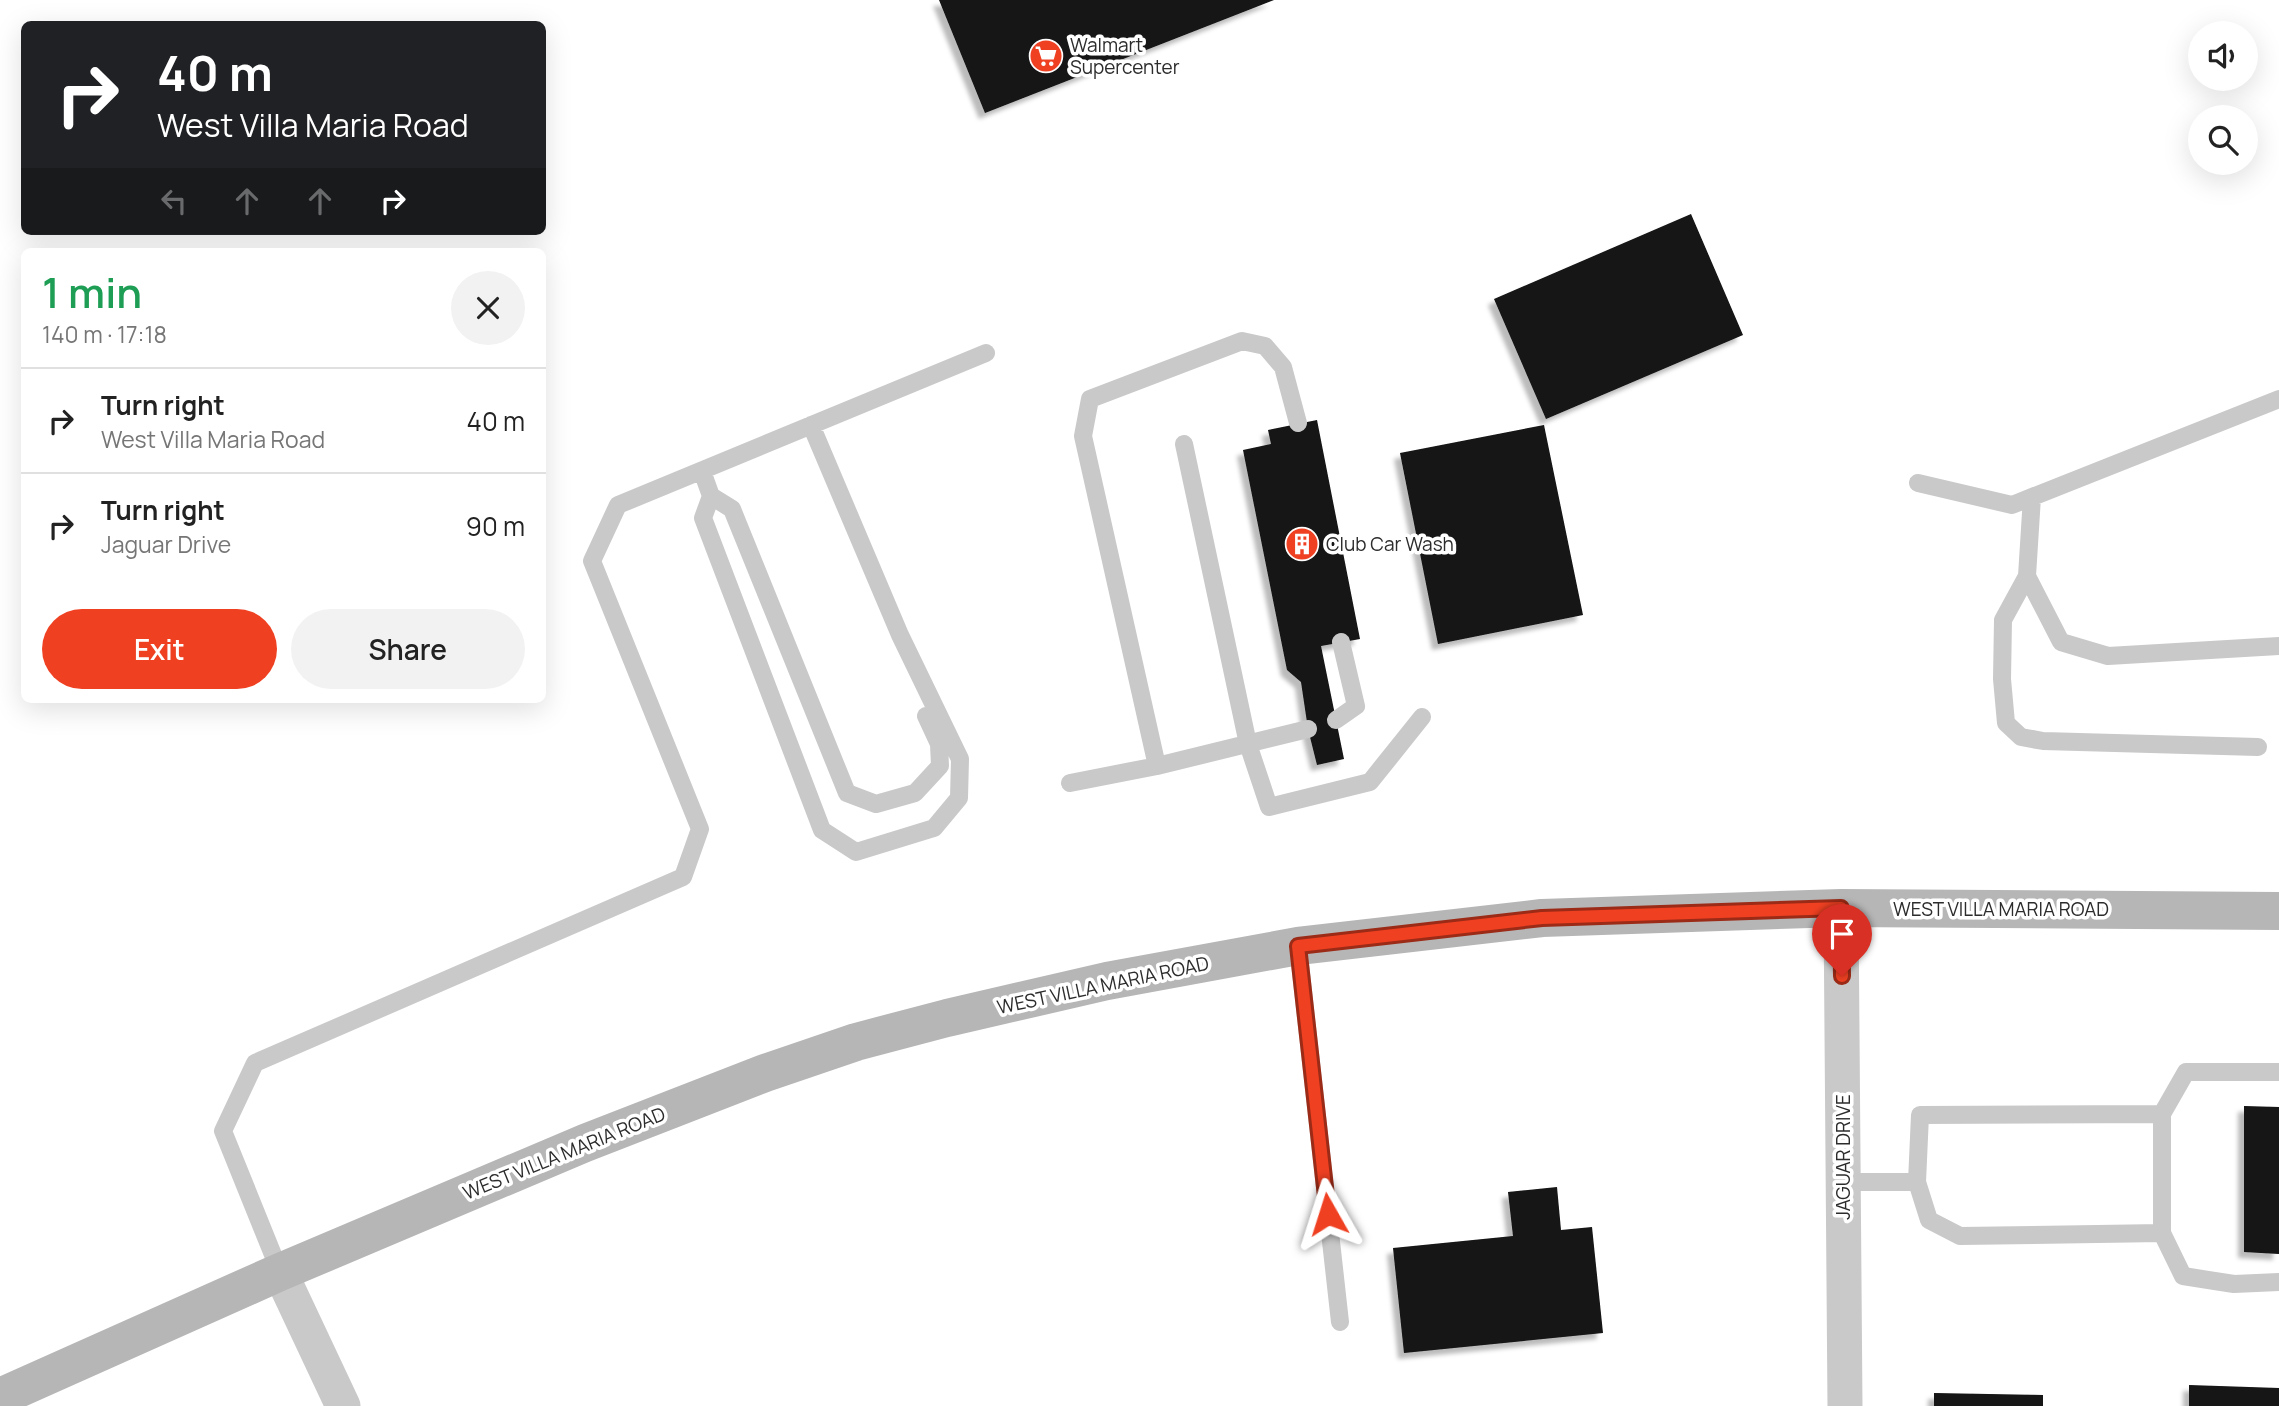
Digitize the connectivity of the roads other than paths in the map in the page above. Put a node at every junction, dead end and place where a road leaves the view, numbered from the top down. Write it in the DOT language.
graph roads {
  1 [pos="986,353"];
  2 [pos="2279,399"];
  3 [pos="1298,423"];
  4 [pos="811,425"];
  5 [pos="1184,444"];
  6 [pos="702,471"];
  7 [pos="1918,483"];
  8 [pos="711,496"];
  9 [pos="2032,497"];
  10 [pos="2027,576"];
  11 [pos="900,635"];
  12 [pos="1341,642"];
  13 [pos="2279,646"];
  14 [pos="1422,717"];
  15 [pos="1336,720"];
  16 [pos="1308,729"];
  17 [pos="1248,744"];
  18 [pos="2258,747"];
  19 [pos="1157,766"];
  20 [pos="1070,783"];
  21 [pos="1841,908"];
  22 [pos="2279,911"];
  23 [pos="1298,946"];
  24 [pos="2279,1072"];
  25 [pos="2162,1114"];
  26 [pos="1844,1182"];
  27 [pos="1917,1182"];
  28 [pos="2162,1233"];
  29 [pos="280,1272"];
  30 [pos="2279,1282"];
  31 [pos="1340,1322"];
  32 [pos="9,1397"];
  33 [pos="343,1406"];
  34 [pos="1845,1406"];
  1 -- 4 [label="lane"];
  2 -- 9 [label="lane"];
  3 -- 19 [label="lane"];
  4 -- 6 [label="lane"];
  4 -- 11 [label="lane"];
  5 -- 17 [label="lane"];
  6 -- 8 [label="lane"];
  6 -- 29 [label="lane"];
  7 -- 9 [label="lane"];
  8 -- 11 [label="lane"];
  8 -- 11 [label="lane"];
  9 -- 10 [label="lane"];
  10 -- 13 [label="lane"];
  10 -- 18 [label="lane"];
  12 -- 15 [label="lane"];
  14 -- 17 [label="lane"];
  16 -- 17 [label="lane"];
  17 -- 19 [label="lane"];
  19 -- 20 [label="lane"];
  21 -- 22 [label="main road, WEST VILLA MARIA ROAD"];
  21 -- 23 [label="main road, WEST VILLA MARIA ROAD"];
  21 -- 26 [label="street, JAGUAR DRIVE"];
  23 -- 29 [label="main road, WEST VILLA MARIA ROAD"];
  23 -- 31 [label="lane"];
  24 -- 25 [label="lane"];
  25 -- 27 [label="lane"];
  25 -- 28 [label="lane"];
  26 -- 27 [label="lane"];
  26 -- 34 [label="street, JAGUAR DRIVE"];
  27 -- 28 [label="lane"];
  28 -- 30 [label="lane"];
  29 -- 32 [label="main road, WEST VILLA MARIA ROAD"];
  29 -- 33 [label="street"];
}
